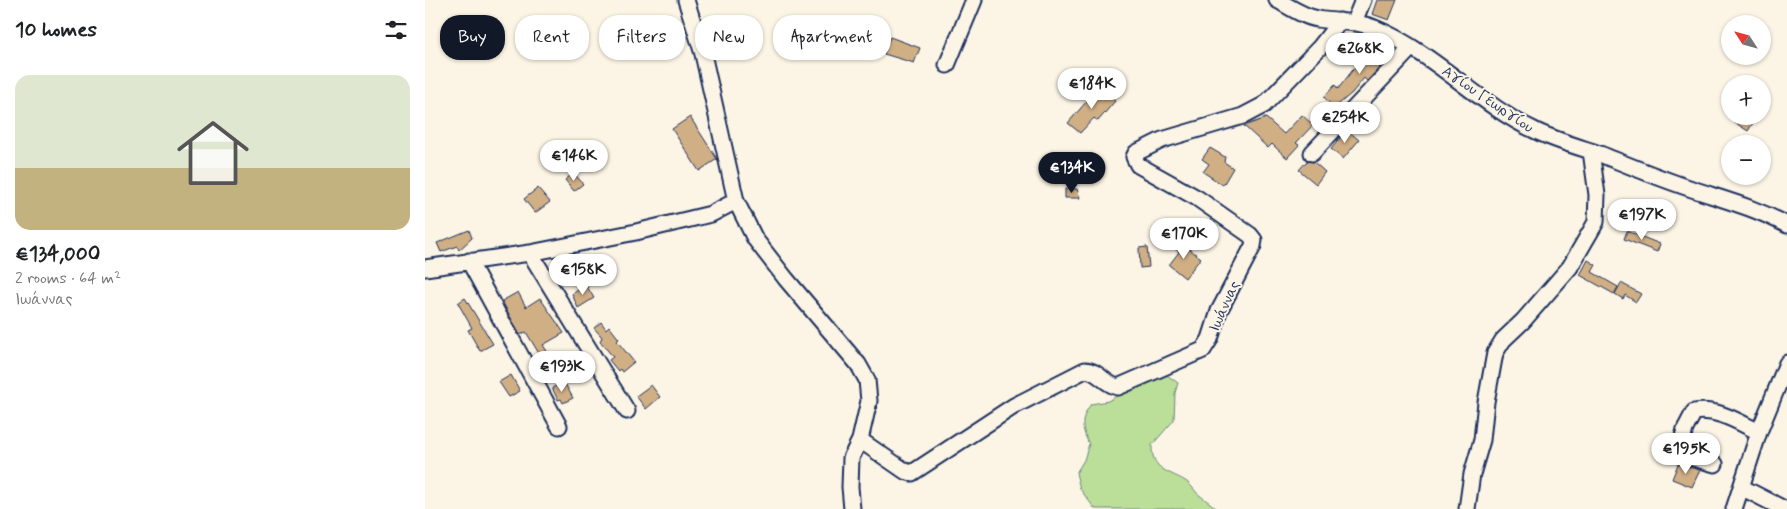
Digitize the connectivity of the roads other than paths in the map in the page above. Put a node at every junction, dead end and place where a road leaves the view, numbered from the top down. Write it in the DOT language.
graph roads {
  1 [pos="686,0"];
  2 [pos="974,0"];
  3 [pos="1277,0"];
  4 [pos="1363,0"];
  5 [pos="1347,22"];
  6 [pos="1411,48"];
  7 [pos="947,65"];
  8 [pos="1591,151"];
  9 [pos="1313,153"];
  10 [pos="736,200"];
  11 [pos="1787,225"];
  12 [pos="530,253"];
  13 [pos="469,261"];
  14 [pos="425,268"];
  15 [pos="1787,363"];
  16 [pos="627,411"];
  17 [pos="559,426"];
  18 [pos="1759,432"];
  19 [pos="860,440"];
  20 [pos="1715,464"];
  21 [pos="1741,487"];
  22 [pos="852,509"];
  23 [pos="1467,509"];
  24 [pos="1734,509"];
  25 [pos="1785,509"];
  1 -- 10 [label="street"];
  2 -- 7 [label="street"];
  3 -- 5 [label="street, Αγίου Γεωργίου"];
  4 -- 5 [label="street"];
  5 -- 6 [label="street, Αγίου Γεωργίου"];
  5 -- 19 [label="street, Ιωάννας"];
  6 -- 8 [label="street, Αγίου Γεωργίου"];
  6 -- 9 [label="street"];
  8 -- 11 [label="street, Αγίου Γεωργίου"];
  8 -- 23 [label="street"];
  10 -- 12 [label="street"];
  10 -- 19 [label="street"];
  12 -- 13 [label="street"];
  12 -- 16 [label="street"];
  13 -- 14 [label="street"];
  13 -- 17 [label="street"];
  15 -- 18 [label="street"];
  18 -- 20 [label="street"];
  18 -- 21 [label="street"];
  19 -- 22 [label="street"];
  21 -- 24 [label="street"];
  21 -- 25 [label="street"];
}
